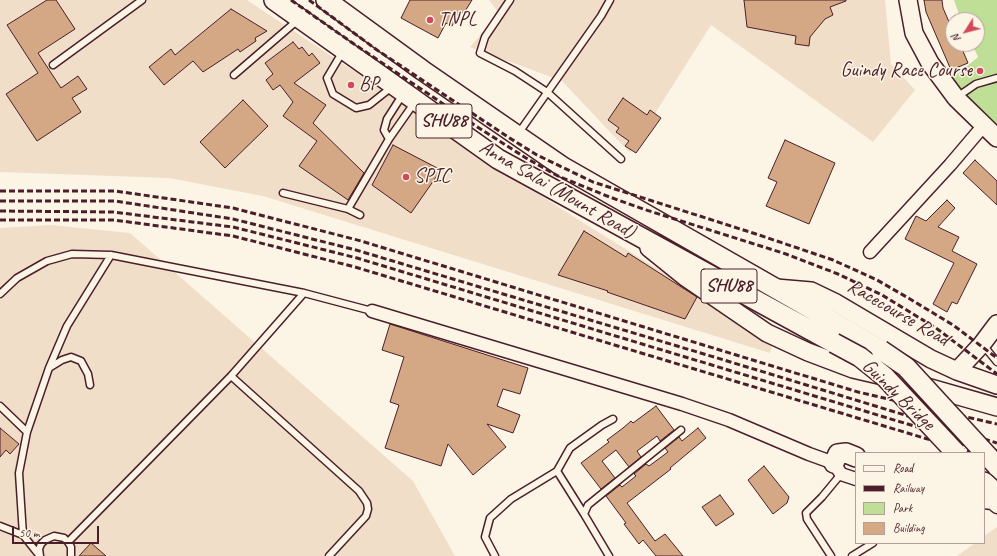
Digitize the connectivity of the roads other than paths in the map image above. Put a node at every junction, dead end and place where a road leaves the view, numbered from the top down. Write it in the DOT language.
graph roads {
  1 [pos="142,0"];
  2 [pos="274,0"];
  3 [pos="326,0"];
  4 [pos="510,0"];
  5 [pos="610,0"];
  6 [pos="908,0"];
  7 [pos="300,18"];
  8 [pos="344,49"];
  9 [pos="53,64"];
  10 [pos="234,75"];
  11 [pos="997,78"];
  12 [pos="548,92"];
  13 [pos="404,93"];
  14 [pos="956,98"];
  15 [pos="984,125"];
  16 [pos="517,135"];
  17 [pos="997,138"];
  18 [pos="389,139"];
  19 [pos="621,159"];
  20 [pos="283,193"];
  21 [pos="348,209"];
  22 [pos="360,215"];
  23 [pos="623,228"];
  24 [pos="870,252"];
  25 [pos="111,255"];
  26 [pos="776,288"];
  27 [pos="304,293"];
  28 [pos="0,294"];
  29 [pos="372,311"];
  30 [pos="997,324"];
  31 [pos="834,343"];
  32 [pos="982,344"];
  33 [pos="881,350"];
  34 [pos="997,362"];
  35 [pos="49,368"];
  36 [pos="957,371"];
  37 [pos="231,376"];
  38 [pos="997,384"];
  39 [pos="90,385"];
  40 [pos="0,406"];
  41 [pos="997,407"];
  42 [pos="613,419"];
  43 [pos="681,430"];
  44 [pos="27,432"];
  45 [pos="955,452"];
  46 [pos="984,452"];
  47 [pos="985,453"];
  48 [pos="855,457"];
  49 [pos="997,466"];
  50 [pos="837,469"];
  51 [pos="557,471"];
  52 [pos="855,478"];
  53 [pos="985,483"];
  54 [pos="997,494"];
  55 [pos="985,502"];
  56 [pos="997,506"];
  57 [pos="584,514"];
  58 [pos="0,526"];
  59 [pos="23,535"];
  60 [pos="68,542"];
  61 [pos="871,544"];
  62 [pos="40,555"];
  63 [pos="71,556"];
  64 [pos="329,556"];
  65 [pos="495,556"];
  66 [pos="607,556"];
  67 [pos="831,556"];
  68 [pos="852,556"];
  1 -- 9 [label="lane"];
  2 -- 7 [label="main road, Anna Salai (Mount Road) / SHU88"];
  3 -- 16 [label="main road, Anna Salai (Mount Road) / SHU88"];
  4 -- 12 [label="lane"];
  5 -- 12 [label="lane"];
  6 -- 14 [label="main road"];
  7 -- 8 [label="main road, Anna Salai (Mount Road) / SHU88"];
  7 -- 10 [label="lane"];
  8 -- 13 [label="main road, Anna Salai (Mount Road) / SHU88"];
  8 -- 13 [label="lane"];
  11 -- 14 [label="lane"];
  12 -- 16 [label="lane"];
  12 -- 19 [label="lane"];
  13 -- 18 [label="lane"];
  13 -- 18 [label="lane"];
  13 -- 23 [label="main road, Anna Salai (Mount Road) / SHU88"];
  14 -- 15 [label="main road"];
  15 -- 17 [label="main road"];
  15 -- 24 [label="street"];
  16 -- 26 [label="main road, Anna Salai (Mount Road) / SHU88"];
  18 -- 21 [label="lane"];
  20 -- 21 [label="lane"];
  21 -- 22 [label="lane"];
  23 -- 31 [label="main road, Anna Salai (Mount Road) / SHU88"];
  23 -- 41 [label="main road"];
  25 -- 27 [label="lane"];
  25 -- 28 [label="lane"];
  25 -- 35 [label="lane"];
  26 -- 33 [label="main road, Anna Salai (Mount Road) / SHU88"];
  26 -- 36 [label="main road, Racecourse Road"];
  27 -- 29 [label="lane"];
  27 -- 37 [label="lane"];
  29 -- 50 [label="street"];
  30 -- 32 [label="main road"];
  31 -- 45 [label="main road, Guindy Bridge / SHU88, bridge"];
  32 -- 34 [label="lane"];
  32 -- 36 [label="main road"];
  33 -- 46 [label="main road, Guindy Bridge / SHU88, bridge"];
  35 -- 39 [label="lane"];
  35 -- 44 [label="lane"];
  36 -- 38 [label="main road, Racecourse Road"];
  37 -- 60 [label="lane"];
  37 -- 64 [label="lane"];
  40 -- 44 [label="lane"];
  42 -- 51 [label="lane"];
  43 -- 57 [label="lane"];
  44 -- 59 [label="lane"];
  47 -- 49 [label="main road, Guindy Bridge / SHU88, bridge"];
  48 -- 50 [label="main road"];
  50 -- 52 [label="street"];
  50 -- 67 [label="lane"];
  51 -- 57 [label="lane"];
  51 -- 65 [label="lane"];
  53 -- 54 [label="main road"];
  55 -- 56 [label="street"];
  57 -- 66 [label="lane"];
  58 -- 59 [label="lane"];
  59 -- 62 [label="lane"];
  60 -- 62 [label="lane"];
  60 -- 63 [label="lane"];
  61 -- 68 [label="lane"];
}
